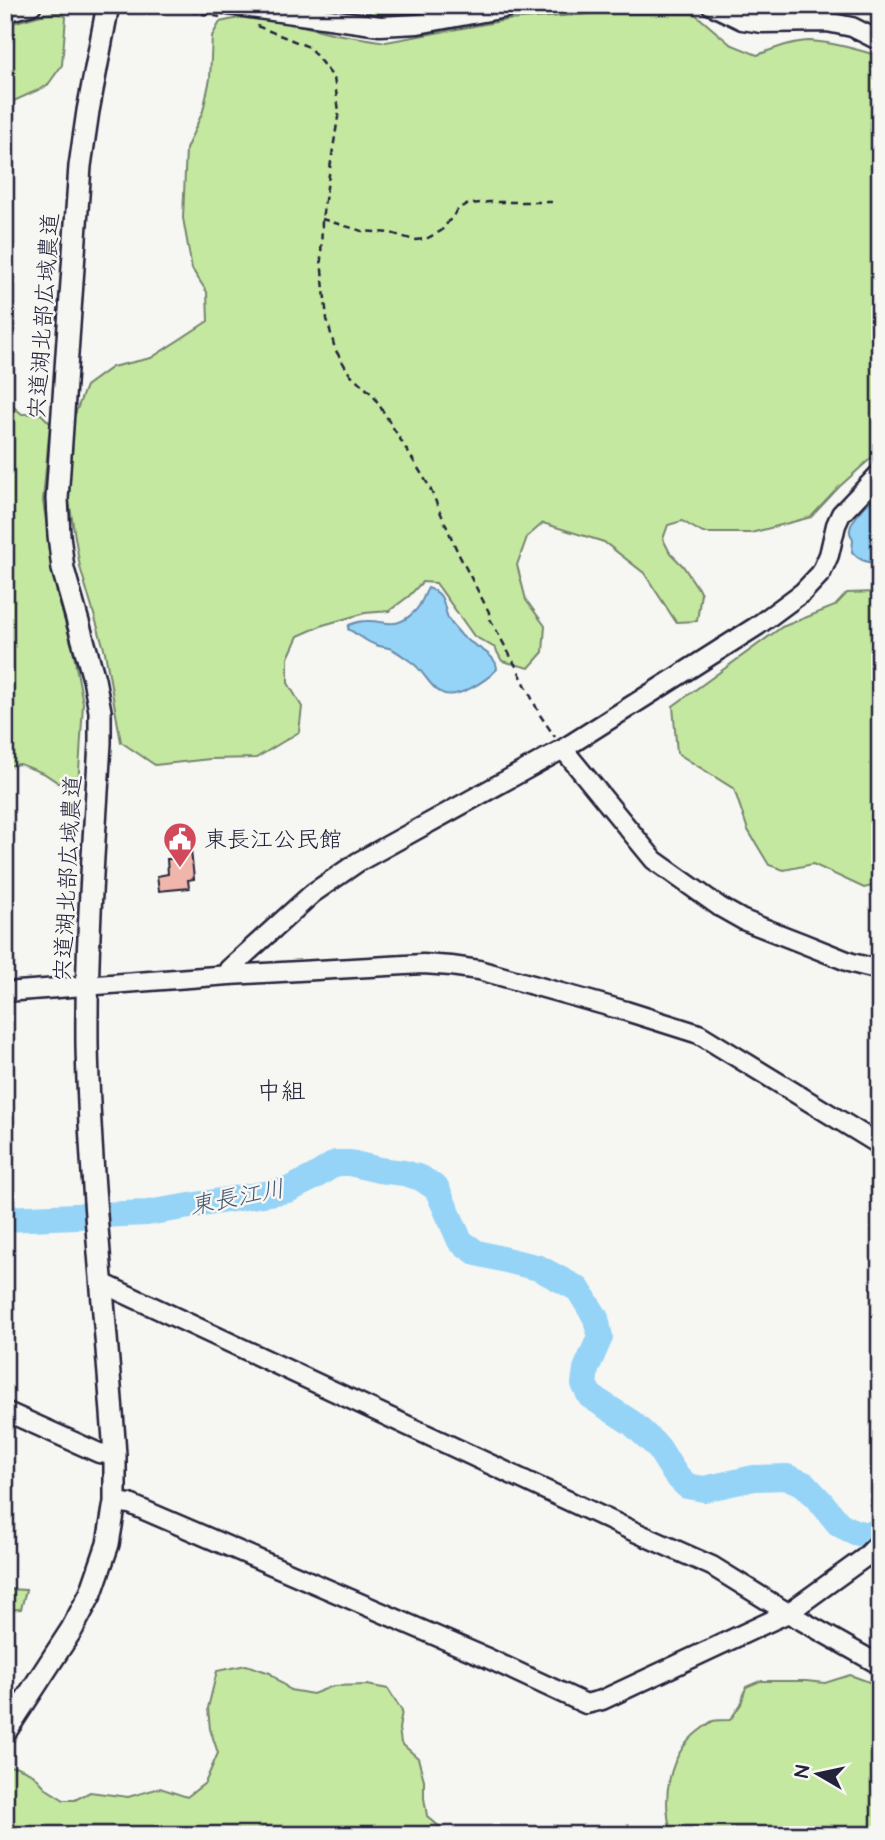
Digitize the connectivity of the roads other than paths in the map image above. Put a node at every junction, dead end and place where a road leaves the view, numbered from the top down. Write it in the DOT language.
graph roads {
  1 [pos="32,5"];
  2 [pos="108,5"];
  3 [pos="521,5"];
  4 [pos="711,5"];
  5 [pos="224,11"];
  6 [pos="5,12"];
  7 [pos="880,41"];
  8 [pos="880,473"];
  9 [pos="563,749"];
  10 [pos="880,970"];
  11 [pos="229,975"];
  12 [pos="87,987"];
  13 [pos="5,992"];
  14 [pos="880,1144"];
  15 [pos="102,1283"];
  16 [pos="5,1411"];
  17 [pos="115,1455"];
  18 [pos="115,1502"];
  19 [pos="878,1544"];
  20 [pos="788,1613"];
  21 [pos="880,1665"];
  22 [pos="5,1732"];
  1 -- 6 [label="street"];
  2 -- 12 [label="street, 宍道湖北部広域農道"];
  3 -- 5 [label="street"];
  4 -- 7 [label="street"];
  8 -- 9 [label="street"];
  9 -- 10 [label="street"];
  9 -- 11 [label="street"];
  11 -- 12 [label="street"];
  11 -- 14 [label="street"];
  12 -- 13 [label="street"];
  12 -- 15 [label="street, 宍道湖北部広域農道"];
  15 -- 17 [label="street, 宍道湖北部広域農道"];
  15 -- 20 [label="street"];
  16 -- 17 [label="street"];
  17 -- 18 [label="street, 宍道湖北部広域農道"];
  18 -- 20 [label="street"];
  18 -- 22 [label="street, 宍道湖北部広域農道"];
  19 -- 20 [label="street"];
  20 -- 21 [label="street"];
}
